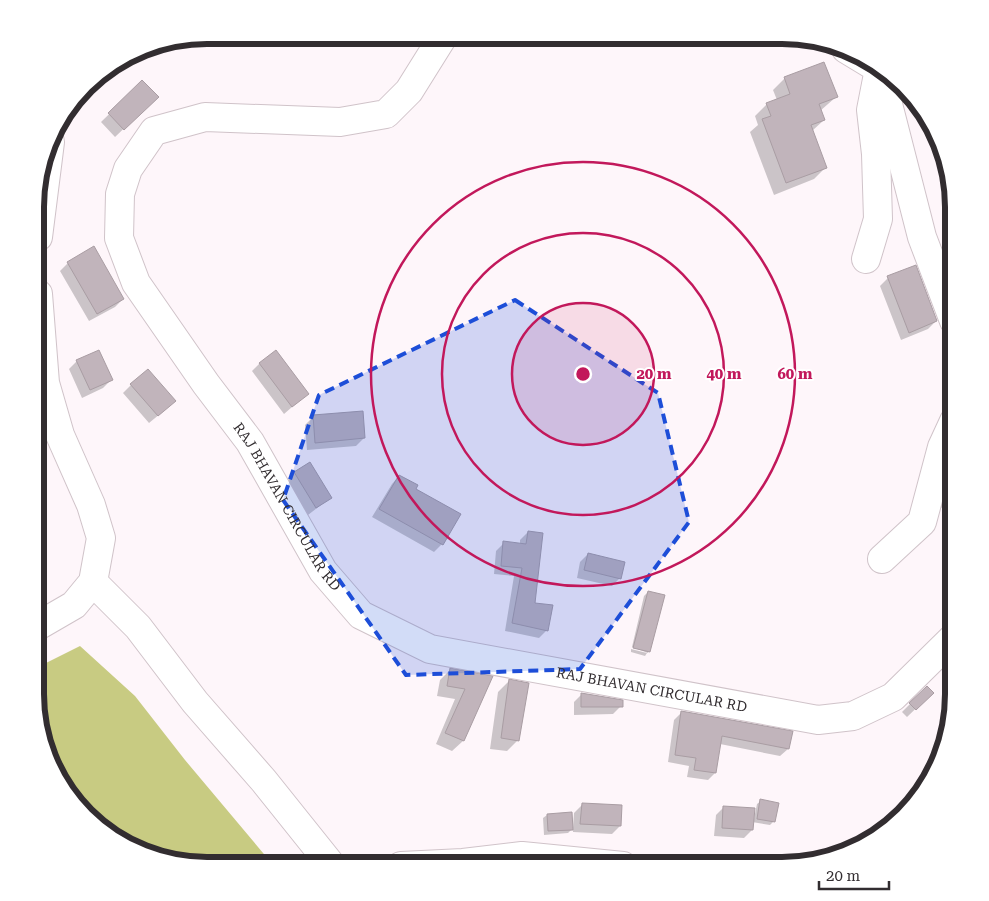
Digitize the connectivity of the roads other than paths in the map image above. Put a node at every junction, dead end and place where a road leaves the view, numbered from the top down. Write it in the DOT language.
graph roads {
  1 [pos="438,44"];
  2 [pos="878,75"];
  3 [pos="881,76"];
  4 [pos="916,216"];
  5 [pos="945,257"];
  6 [pos="866,259"];
  7 [pos="945,296"];
  8 [pos="44,370"];
  9 [pos="945,440"];
  10 [pos="882,560"];
  11 [pos="93,582"];
  12 [pos="44,622"];
  13 [pos="945,646"];
  14 [pos="325,857"];
  15 [pos="515,857"];
  16 [pos="532,857"];
  1 -- 13 [label="main road, RAJ BHAVAN CIRCULAR RD"];
  2 -- 6 [label="main road"];
  3 -- 4 [label="main road"];
  4 -- 5 [label="main road"];
  4 -- 7 [label="main road"];
  8 -- 11 [label="main road"];
  9 -- 10 [label="main road"];
  11 -- 12 [label="main road"];
  11 -- 14 [label="main road"];
  15 -- 16 [label="main road"];
}
